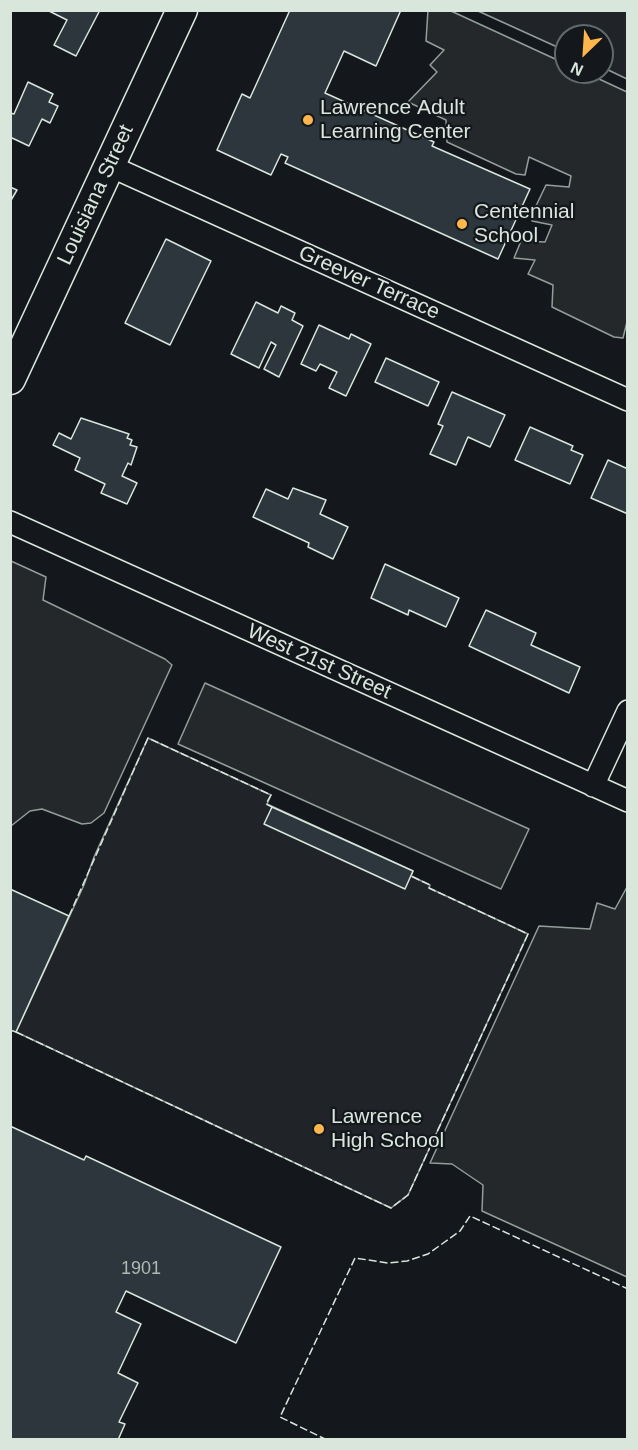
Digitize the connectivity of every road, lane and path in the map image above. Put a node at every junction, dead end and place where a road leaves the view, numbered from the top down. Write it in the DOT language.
graph roads {
  1 [pos="182,10"];
  2 [pos="110,166"];
  3 [pos="10,379"];
  4 [pos="627,400"];
  5 [pos="10,522"];
  6 [pos="627,711"];
  7 [pos="593,786"];
  8 [pos="627,801"];
  1 -- 2 [label="main road, Louisiana Street"];
  2 -- 3 [label="main road, Louisiana Street"];
  2 -- 4 [label="street, Greever Terrace"];
  5 -- 7 [label="street, West 21st Street"];
  6 -- 7 [label="street"];
  7 -- 8 [label="street, West 21st Street"];
}
